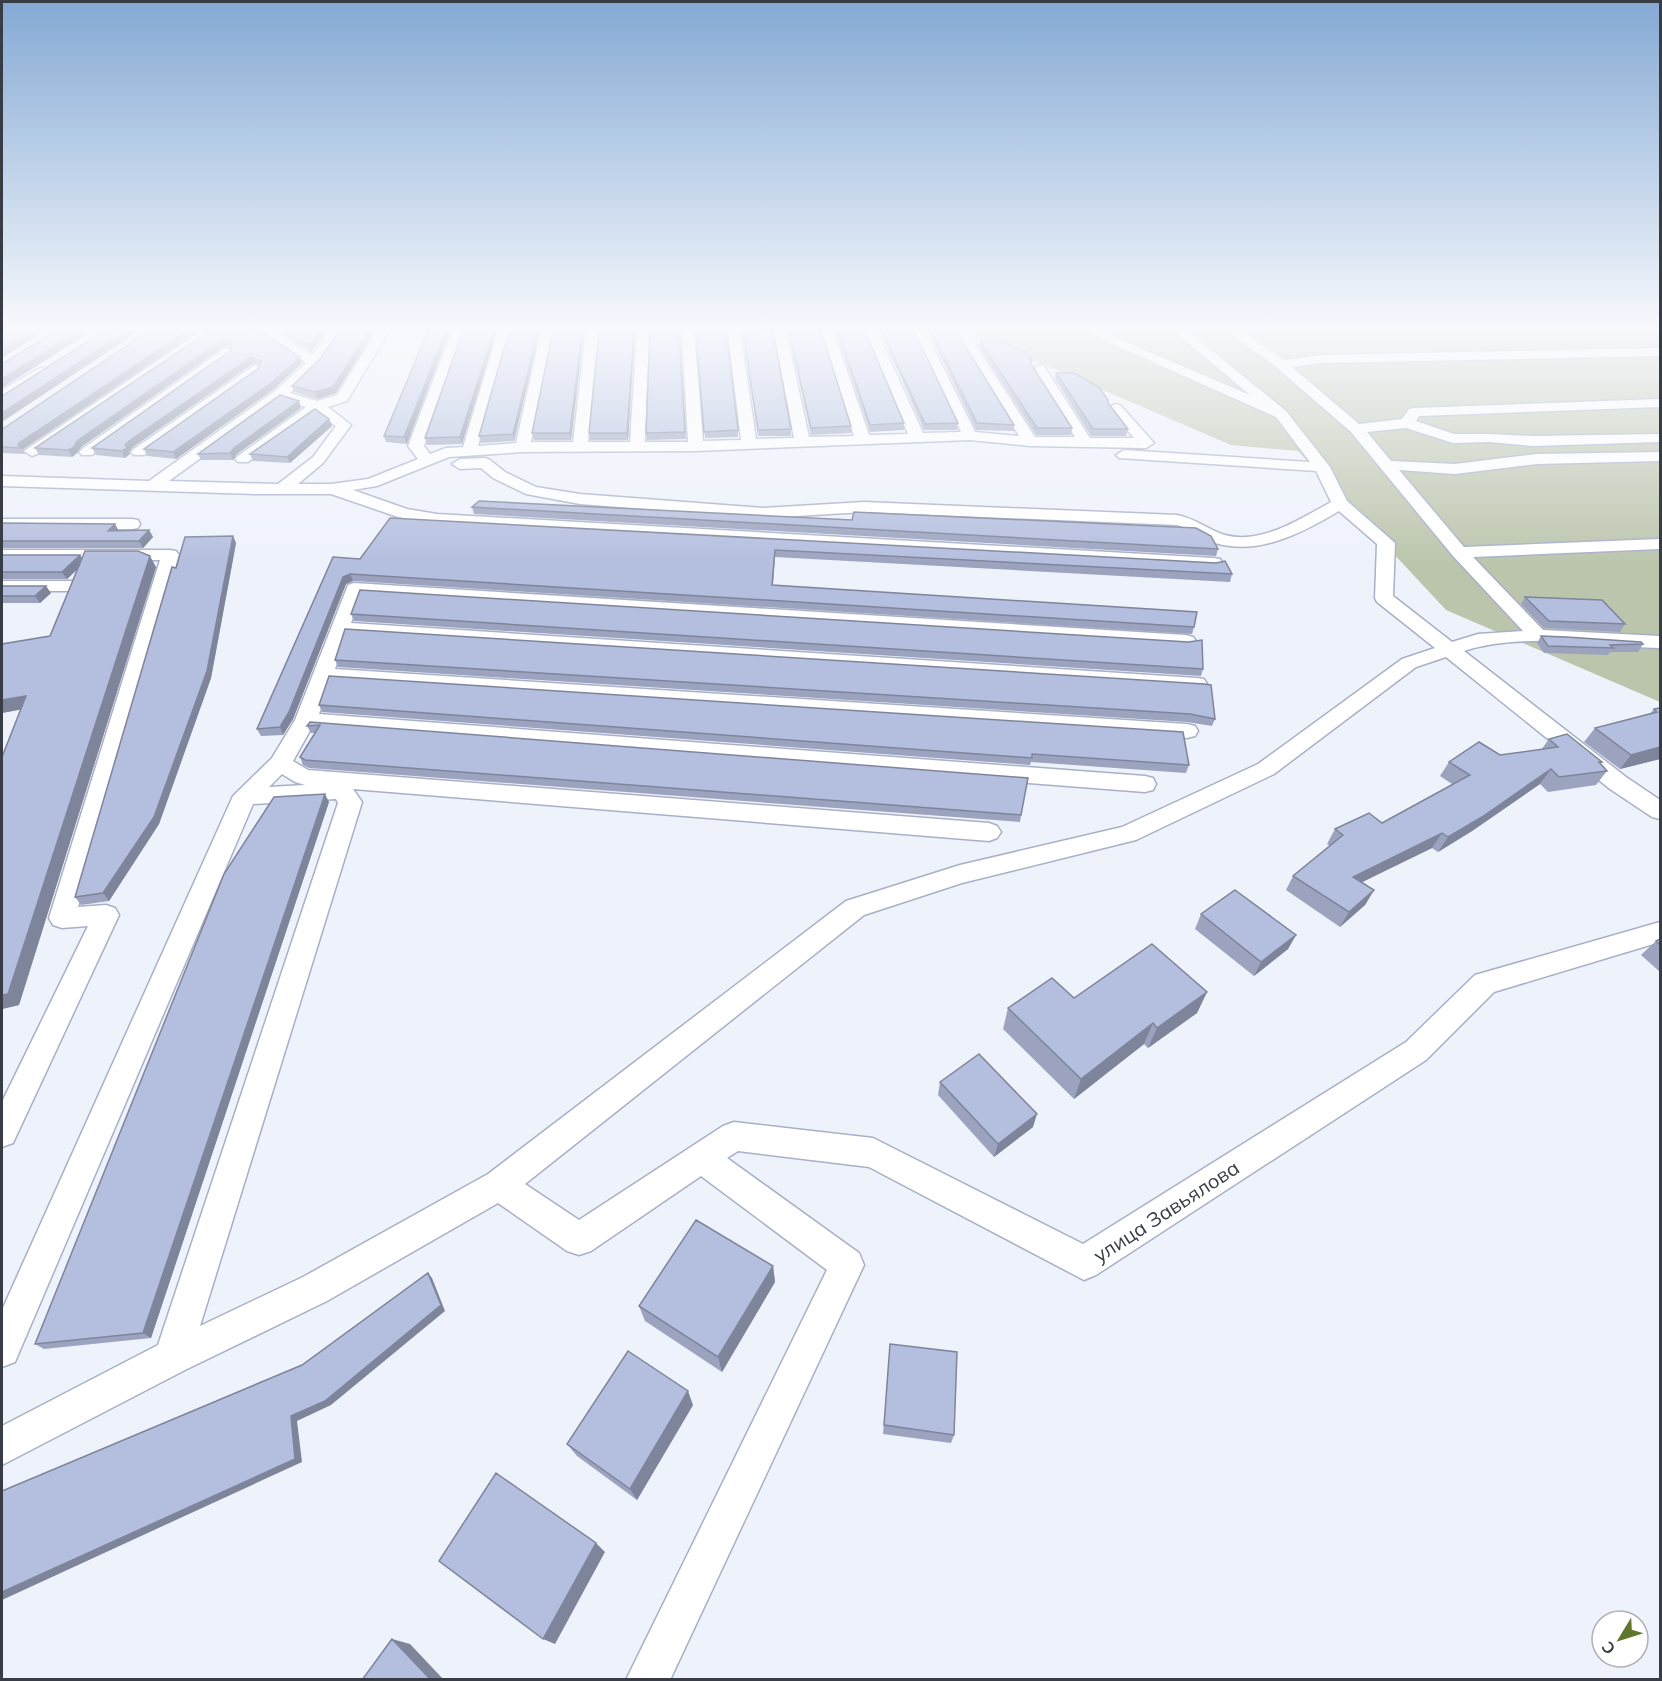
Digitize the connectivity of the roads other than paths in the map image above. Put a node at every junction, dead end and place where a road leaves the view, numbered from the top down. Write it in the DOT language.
graph roads {
  1 [pos="128,409"];
  2 [pos="159,409"];
  3 [pos="187,409"];
  4 [pos="207,409"];
  5 [pos="312,409"];
  6 [pos="322,409"];
  7 [pos="429,409"];
  8 [pos="481,409"];
  9 [pos="530,409"];
  10 [pos="584,409"];
  11 [pos="639,409"];
  12 [pos="693,409"];
  13 [pos="745,409"];
  14 [pos="796,409"];
  15 [pos="852,409"];
  16 [pos="904,409"];
  17 [pos="957,409"];
  18 [pos="1010,409"];
  19 [pos="1065,409"];
  20 [pos="1116,409"];
  21 [pos="1270,409"];
  22 [pos="1275,409"];
  23 [pos="1333,409"];
  24 [pos="1477,409"];
  25 [pos="1281,414"];
  26 [pos="1407,423"];
  27 [pos="1356,429"];
  28 [pos="970,436"];
  29 [pos="916,437"];
  30 [pos="861,438"];
  31 [pos="1660,438"];
  32 [pos="802,441"];
  33 [pos="1030,441"];
  34 [pos="1086,442"];
  35 [pos="749,443"];
  36 [pos="637,446"];
  37 [pos="696,446"];
  38 [pos="523,447"];
  39 [pos="580,447"];
  40 [pos="32,451"];
  41 [pos="469,451"];
  42 [pos="87,452"];
  43 [pos="140,452"];
  44 [pos="1660,456"];
  45 [pos="243,459"];
  46 [pos="485,463"];
  47 [pos="422,464"];
  48 [pos="1386,465"];
  49 [pos="1322,467"];
  50 [pos="2,481"];
  51 [pos="154,486"];
  52 [pos="282,489"];
  53 [pos="331,489"];
  54 [pos="1340,504"];
  55 [pos="2,524"];
  56 [pos="132,524"];
  57 [pos="1660,544"];
  58 [pos="1459,552"];
  59 [pos="2,555"];
  60 [pos="1215,563"];
  61 [pos="2,586"];
  62 [pos="72,586"];
  63 [pos="339,628"];
  64 [pos="1538,636"];
  65 [pos="1186,641"];
  66 [pos="1660,642"];
  67 [pos="1448,650"];
  68 [pos="323,674"];
  69 [pos="1197,684"];
  70 [pos="306,720"];
  71 [pos="1187,731"];
  72 [pos="280,763"];
  73 [pos="1145,784"];
  74 [pos="245,796"];
  75 [pos="1660,811"];
  76 [pos="989,832"];
  77 [pos="1660,932"];
  78 [pos="2,1133"];
  79 [pos="702,1158"];
  80 [pos="499,1185"];
  81 [pos="2,1349"];
  82 [pos="172,1357"];
  83 [pos="2,1446"];
  84 [pos="647,1680"];
  1 -- 40 [label="street"];
  2 -- 42 [label="street"];
  3 -- 43 [label="street"];
  4 -- 51 [label="street"];
  5 -- 45 [label="street"];
  6 -- 52 [label="street"];
  7 -- 47 [label="street"];
  8 -- 41 [label="street"];
  9 -- 38 [label="street"];
  10 -- 39 [label="street"];
  11 -- 36 [label="street"];
  12 -- 37 [label="street"];
  13 -- 35 [label="street"];
  14 -- 32 [label="street"];
  15 -- 30 [label="street"];
  16 -- 29 [label="street"];
  17 -- 28 [label="street"];
  18 -- 33 [label="street"];
  19 -- 34 [label="street"];
  20 -- 34 [label="street"];
  21 -- 25 [label="street"];
  22 -- 25 [label="street"];
  23 -- 27 [label="street"];
  24 -- 26 [label="street"];
  25 -- 49 [label="street"];
  26 -- 27 [label="street"];
  26 -- 31 [label="street"];
  27 -- 48 [label="street"];
  28 -- 29 [label="street"];
  28 -- 33 [label="street"];
  29 -- 30 [label="street"];
  30 -- 32 [label="street"];
  32 -- 35 [label="street"];
  33 -- 34 [label="street"];
  35 -- 37 [label="street"];
  36 -- 37 [label="street"];
  36 -- 39 [label="street"];
  38 -- 39 [label="street"];
  38 -- 41 [label="street"];
  41 -- 47 [label="street"];
  44 -- 48 [label="street"];
  46 -- 47 [label="street"];
  46 -- 49 [label="street"];
  46 -- 54 [label="street"];
  47 -- 53 [label="street"];
  48 -- 58 [label="street"];
  49 -- 54 [label="street"];
  50 -- 51 [label="street"];
  51 -- 52 [label="street"];
  52 -- 53 [label="street"];
  53 -- 60 [label="street"];
  54 -- 67 [label="street"];
  55 -- 56 [label="street"];
  57 -- 58 [label="street"];
  58 -- 64 [label="street"];
  59 -- 78 [label="street"];
  61 -- 62 [label="street"];
  63 -- 65 [label="street"];
  63 -- 68 [label="street"];
  63 -- 69 [label="street"];
  64 -- 66 [label="street"];
  64 -- 67 [label="street"];
  67 -- 75 [label="street"];
  67 -- 80 [label="street"];
  68 -- 70 [label="street"];
  68 -- 71 [label="street"];
  70 -- 72 [label="street"];
  70 -- 73 [label="street"];
  72 -- 74 [label="street"];
  72 -- 76 [label="street"];
  74 -- 81 [label="street"];
  74 -- 82 [label="street"];
  77 -- 79 [label="street, улица Завьялова"];
  79 -- 80 [label="street, улица Завьялова"];
  79 -- 84 [label="street"];
  80 -- 82 [label="street"];
  82 -- 83 [label="street"];
}
